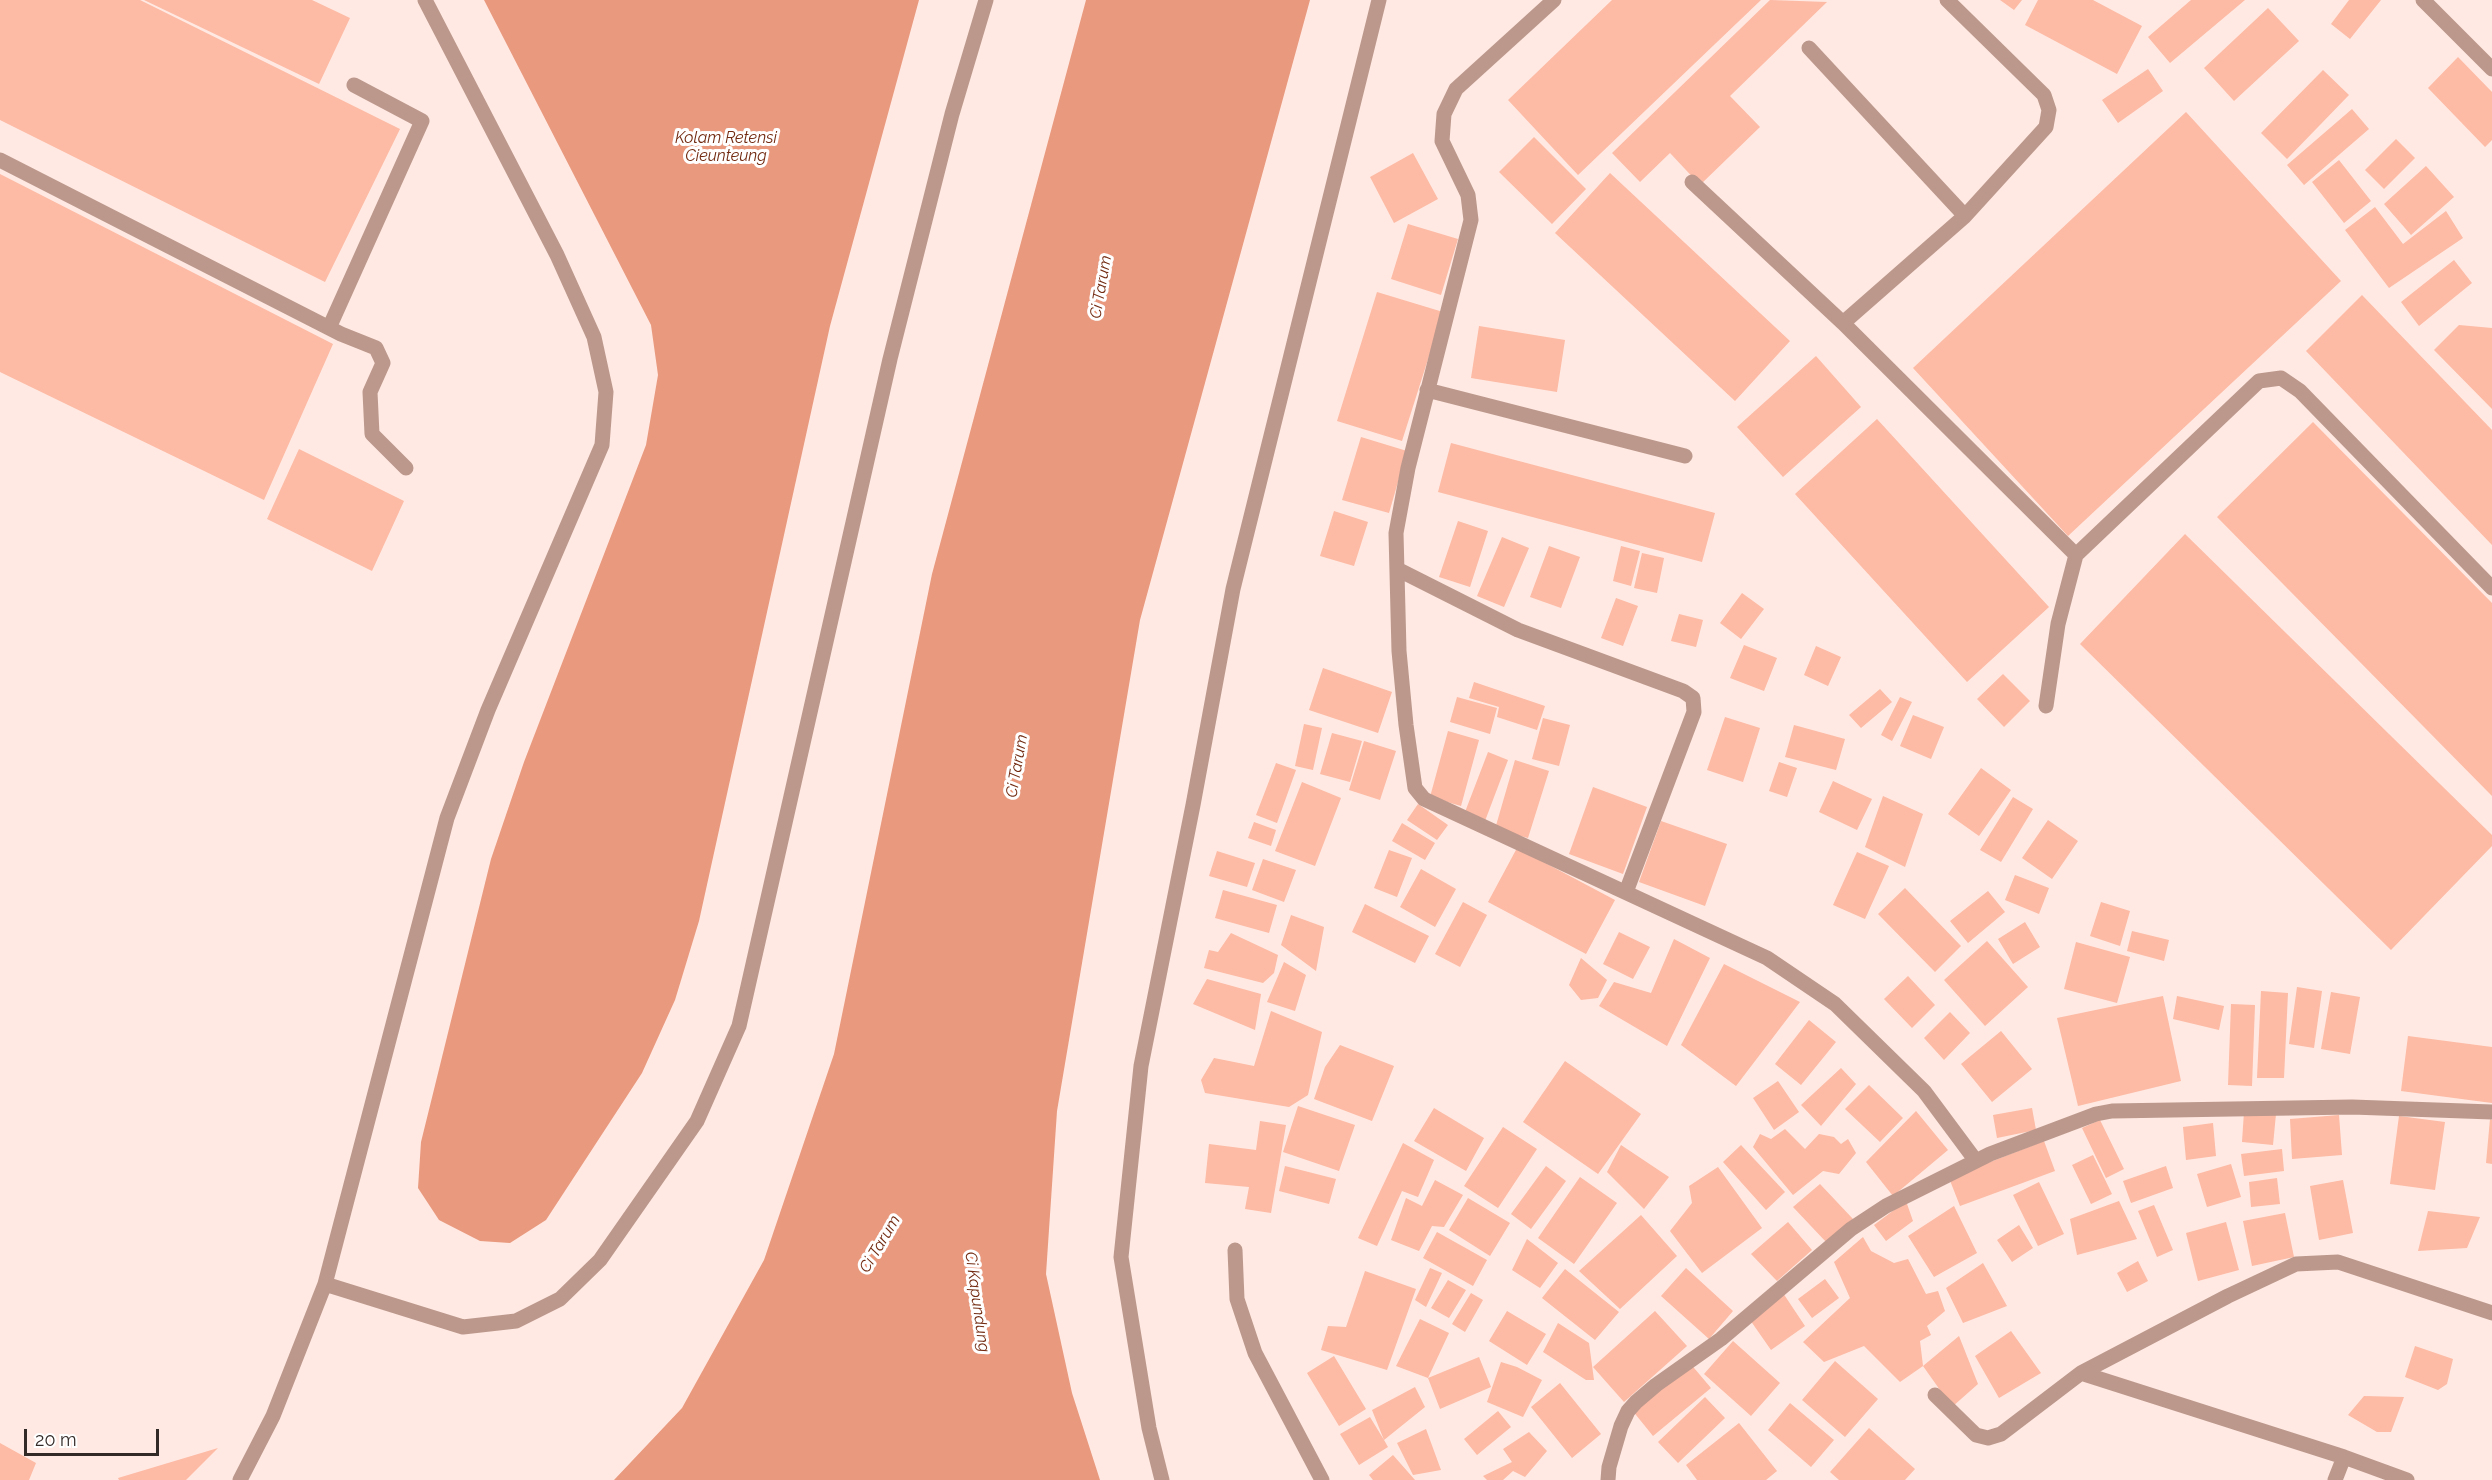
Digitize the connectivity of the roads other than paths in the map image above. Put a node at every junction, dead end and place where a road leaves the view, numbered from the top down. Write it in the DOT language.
graph roads {
  1 [pos="425,0"];
  2 [pos="986,0"];
  3 [pos="1379,0"];
  4 [pos="1554,0"];
  5 [pos="1947,0"];
  6 [pos="2423,0"];
  7 [pos="1809,48"];
  8 [pos="2492,69"];
  9 [pos="354,85"];
  10 [pos="0,160"];
  11 [pos="1692,182"];
  12 [pos="1965,216"];
  13 [pos="1843,323"];
  14 [pos="329,328"];
  15 [pos="1428,390"];
  16 [pos="1685,456"];
  17 [pos="406,468"];
  18 [pos="2076,555"];
  19 [pos="1397,569"];
  20 [pos="2492,588"];
  21 [pos="2046,706"];
  22 [pos="1626,892"];
  23 [pos="2492,1112"];
  24 [pos="1976,1161"];
  25 [pos="1235,1250"];
  26 [pos="325,1284"];
  27 [pos="2492,1312"];
  28 [pos="2081,1373"];
  29 [pos="1935,1395"];
  30 [pos="2344,1457"];
  31 [pos="240,1480"];
  32 [pos="1162,1480"];
  33 [pos="1322,1480"];
  34 [pos="1608,1480"];
  35 [pos="2335,1480"];
  36 [pos="2407,1480"];
  1 -- 26 [label="street"];
  2 -- 26 [label="street"];
  3 -- 32 [label="street"];
  4 -- 15 [label="street"];
  5 -- 12 [label="street"];
  6 -- 8 [label="street"];
  7 -- 12 [label="street"];
  9 -- 14 [label="street"];
  10 -- 14 [label="street"];
  11 -- 13 [label="street"];
  12 -- 13 [label="street"];
  13 -- 18 [label="street"];
  14 -- 17 [label="street"];
  15 -- 16 [label="street"];
  15 -- 19 [label="street"];
  18 -- 20 [label="street"];
  18 -- 21 [label="street"];
  19 -- 22 [label="street"];
  19 -- 22 [label="street"];
  22 -- 24 [label="street"];
  23 -- 24 [label="street"];
  24 -- 34 [label="street"];
  25 -- 33 [label="street"];
  26 -- 31 [label="street"];
  27 -- 28 [label="street"];
  28 -- 29 [label="street"];
  28 -- 30 [label="street"];
  30 -- 35 [label="street"];
  30 -- 36 [label="street"];
}
